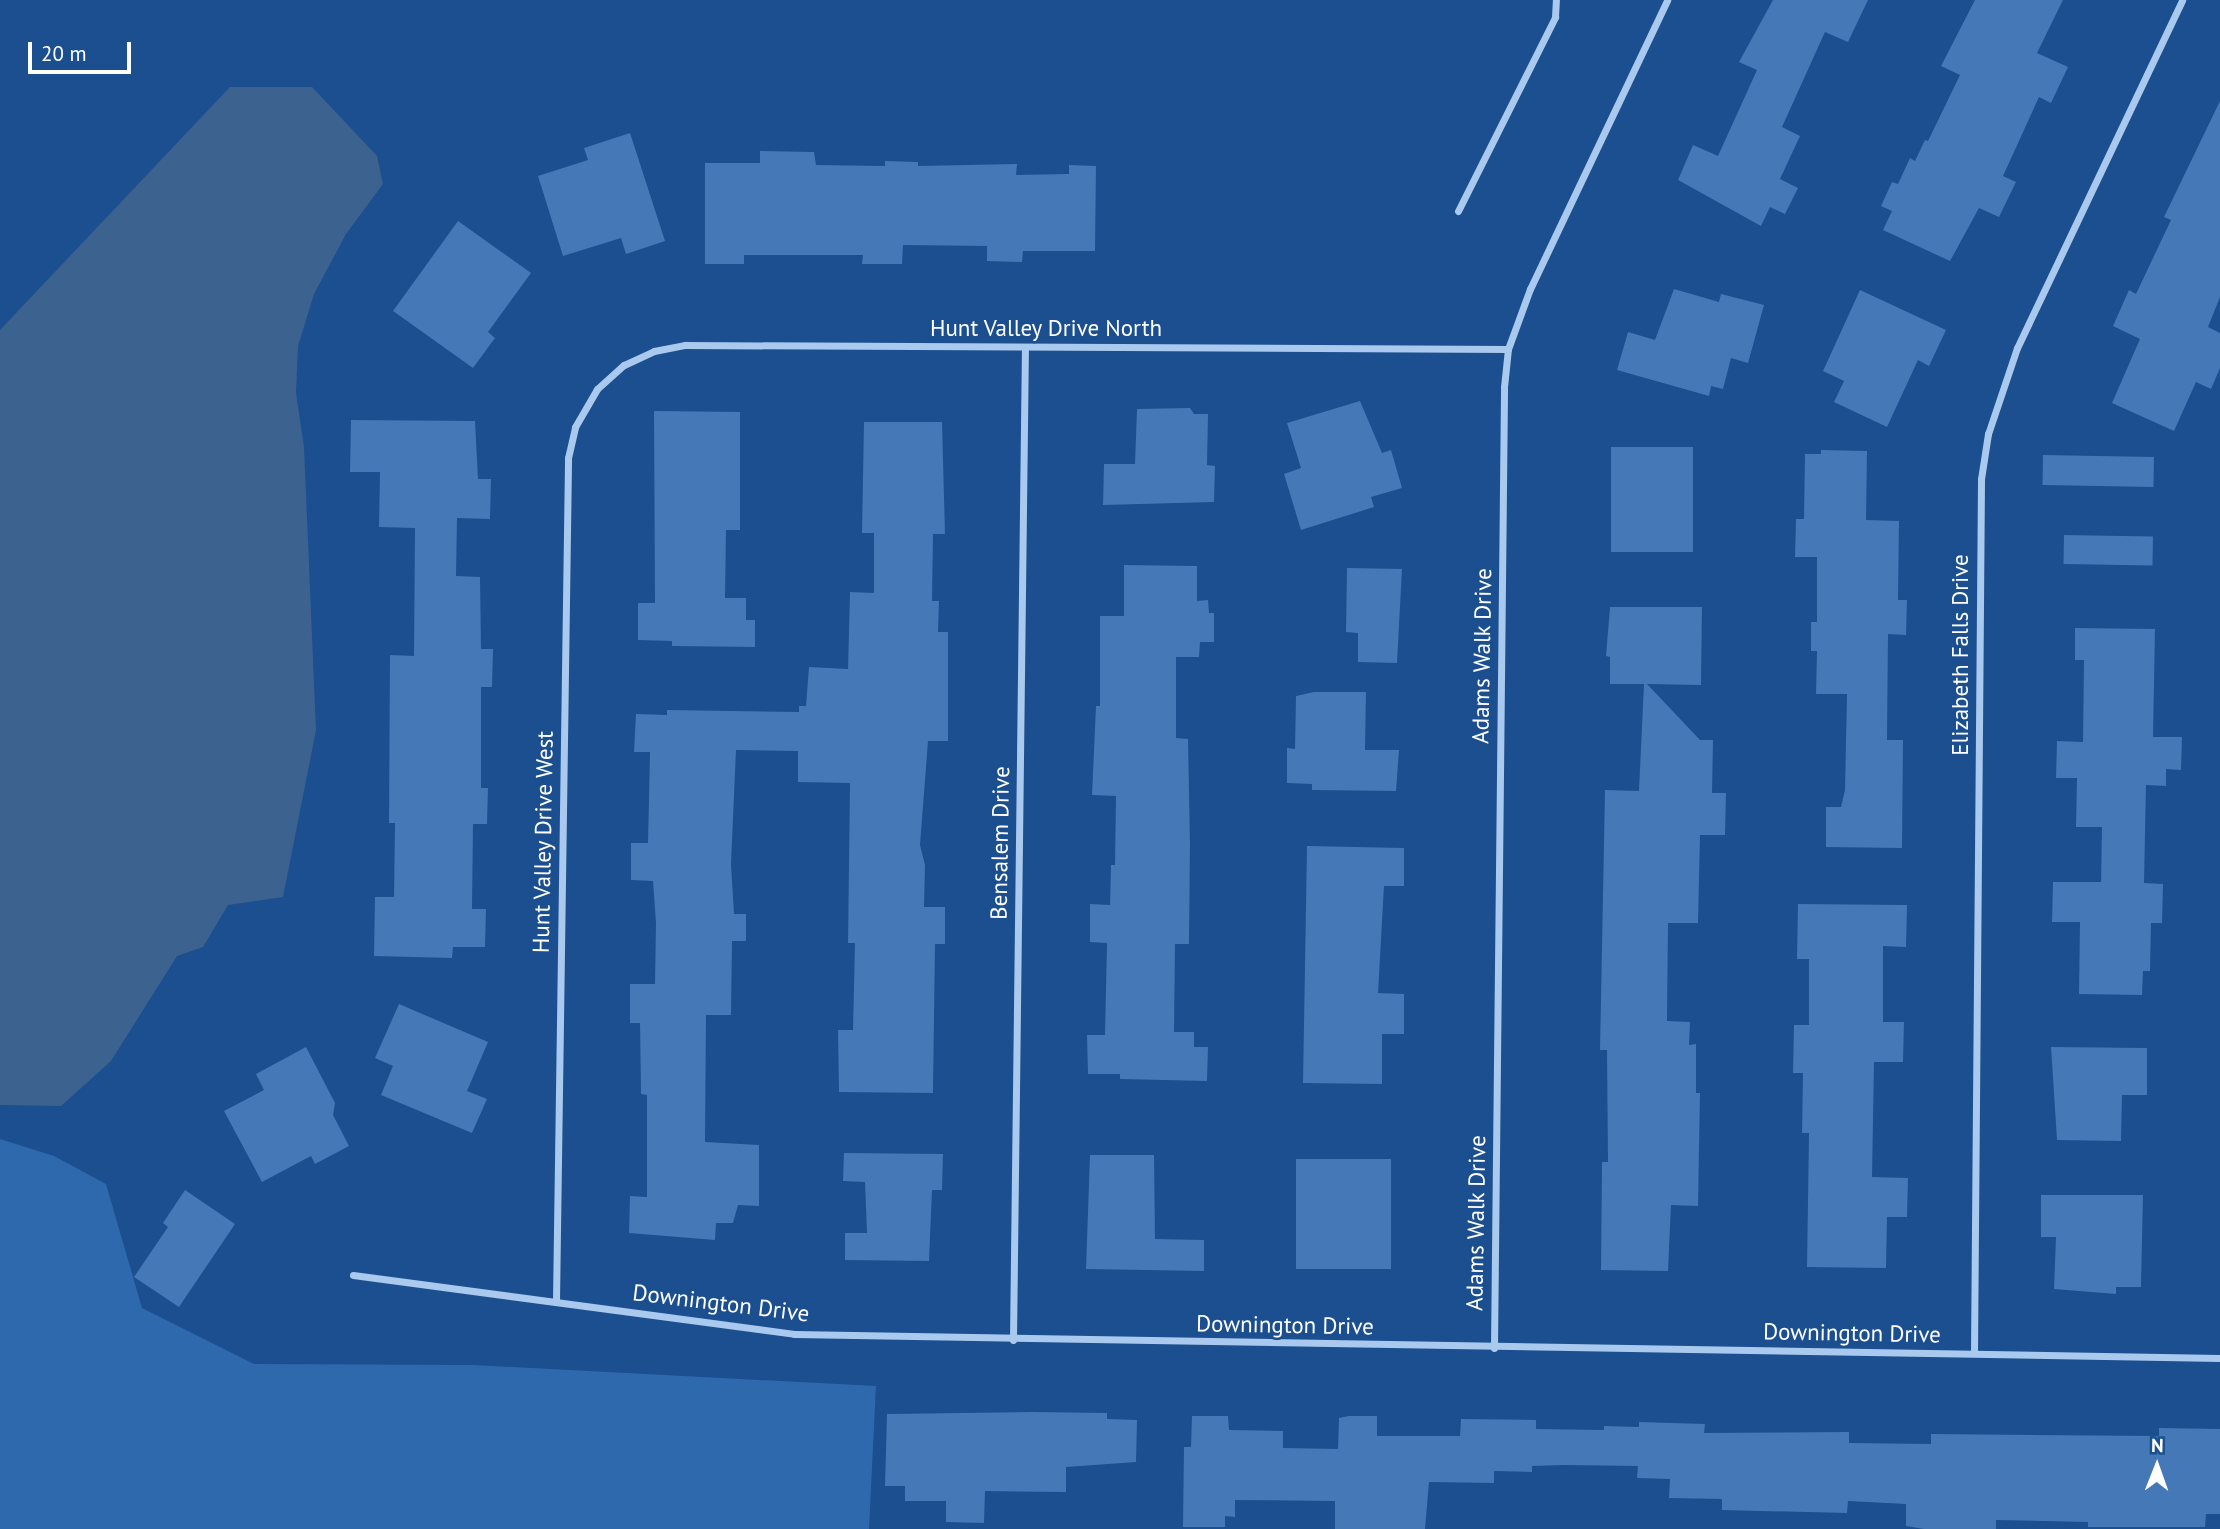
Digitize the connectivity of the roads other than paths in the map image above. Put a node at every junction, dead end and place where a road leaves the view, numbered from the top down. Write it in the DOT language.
graph roads {
  1 [pos="1556,0"];
  2 [pos="1667,0"];
  3 [pos="2182,0"];
  4 [pos="1458,211"];
  5 [pos="1025,347"];
  6 [pos="1508,349"];
  7 [pos="597,389"];
  8 [pos="353,1275"];
  9 [pos="556,1301"];
  10 [pos="1013,1340"];
  11 [pos="1494,1348"];
  12 [pos="1974,1353"];
  13 [pos="2220,1358"];
  1 -- 4 [label="street"];
  2 -- 6 [label="street, Adams Walk Drive"];
  3 -- 12 [label="street, Elizabeth Falls Drive"];
  5 -- 6 [label="street, Hunt Valley Drive North"];
  5 -- 7 [label="street, Hunt Valley Drive North"];
  5 -- 10 [label="street, Bensalem Drive"];
  6 -- 11 [label="street, Adams Walk Drive"];
  7 -- 9 [label="street, Hunt Valley Drive West"];
  8 -- 9 [label="street, Downington Drive"];
  9 -- 10 [label="street, Downington Drive"];
  10 -- 11 [label="street, Downington Drive"];
  11 -- 12 [label="street, Downington Drive"];
  12 -- 13 [label="street, Downington Drive"];
}
